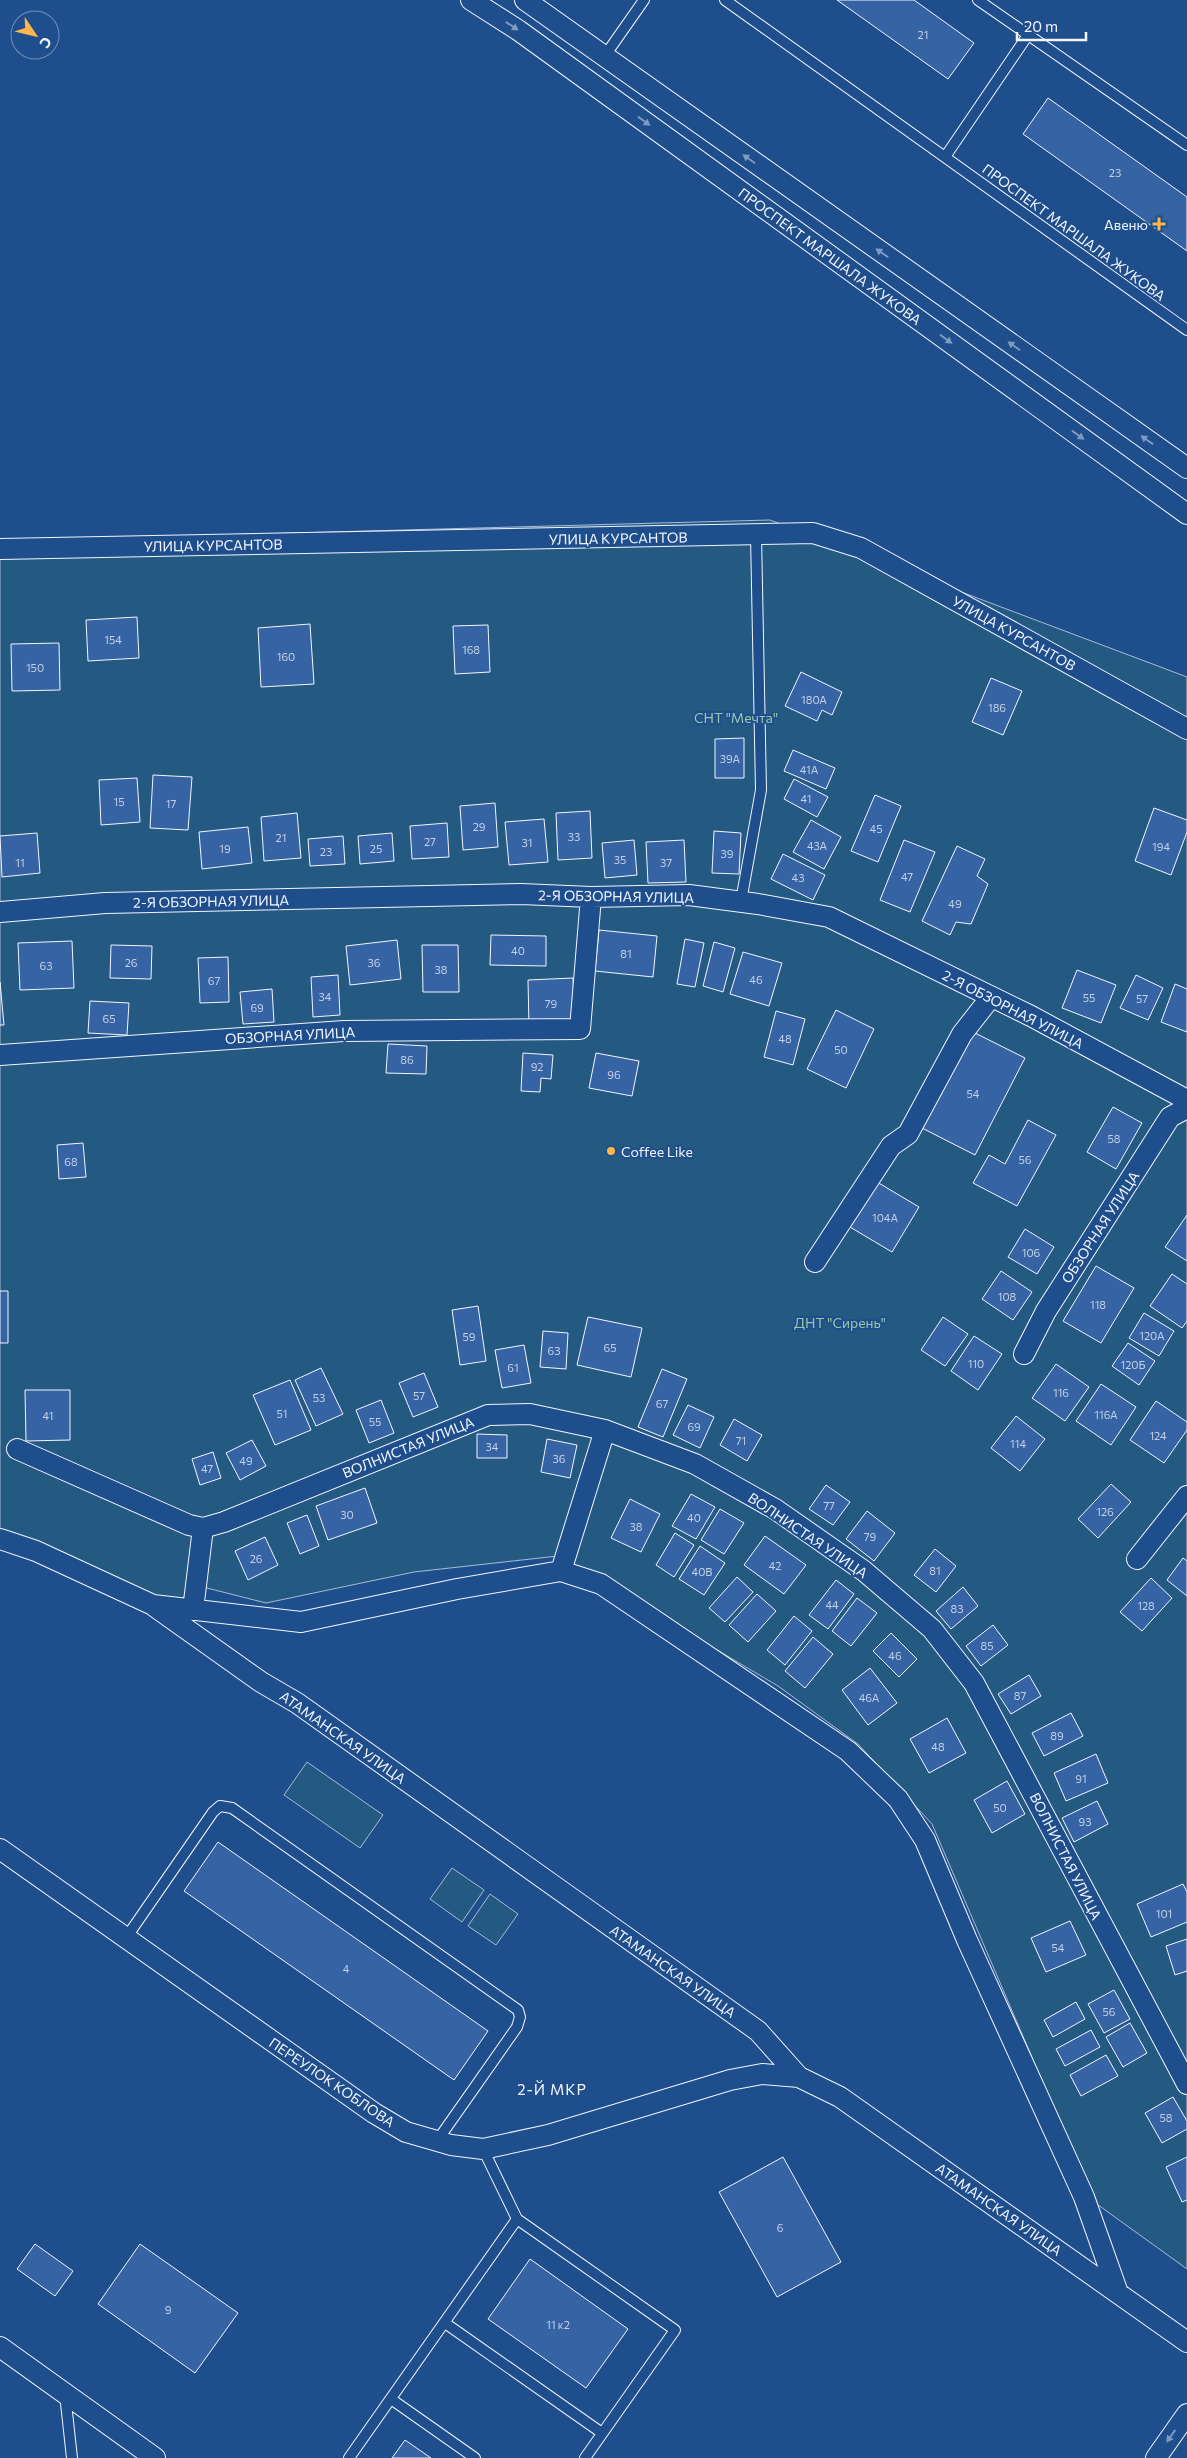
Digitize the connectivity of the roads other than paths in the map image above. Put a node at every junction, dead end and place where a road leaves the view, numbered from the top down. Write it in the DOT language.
graph roads {
  1 [pos="471,0"];
  2 [pos="525,0"];
  3 [pos="644,0"];
  4 [pos="725,0"];
  5 [pos="978,0"];
  6 [pos="1028,35"];
  7 [pos="604,57"];
  8 [pos="1187,145"];
  9 [pos="944,157"];
  10 [pos="1187,330"];
  11 [pos="1187,468"];
  12 [pos="1187,514"];
  13 [pos="756,535"];
  14 [pos="0,550"];
  15 [pos="1187,729"];
  16 [pos="591,896"];
  17 [pos="741,902"];
  18 [pos="0,912"];
  19 [pos="991,996"];
  20 [pos="0,1055"];
  21 [pos="1187,1100"];
  22 [pos="1187,1108"];
  23 [pos="816,1262"];
  24 [pos="1024,1354"];
  25 [pos="605,1430"];
  26 [pos="16,1449"];
  27 [pos="1187,1496"];
  28 [pos="203,1528"];
  29 [pos="0,1538"];
  30 [pos="1137,1558"];
  31 [pos="561,1571"];
  32 [pos="153,1606"];
  33 [pos="193,1610"];
  34 [pos="0,1849"];
  35 [pos="126,1938"];
  36 [pos="799,2077"];
  37 [pos="1187,2084"];
  38 [pos="437,2141"];
  39 [pos="483,2149"];
  40 [pos="517,2219"];
  41 [pos="1118,2293"];
  42 [pos="445,2323"];
  43 [pos="1187,2342"];
  44 [pos="0,2347"];
  45 [pos="65,2394"];
  46 [pos="391,2399"];
  47 [pos="1187,2414"];
  48 [pos="602,2433"];
  49 [pos="72,2458"];
  50 [pos="155,2458"];
  51 [pos="350,2458"];
  52 [pos="475,2458"];
  53 [pos="585,2458"];
  54 [pos="1156,2458"];
  1 -- 12 [label="street, ПРОСПЕКТ МАРШАЛА ЖУКОВА, one-way"];
  2 -- 7 [label="street"];
  3 -- 7 [label="lane"];
  4 -- 9 [label="lane, ПРОСПЕКТ МАРШАЛА ЖУКОВА"];
  5 -- 6 [label="lane"];
  6 -- 8 [label="lane"];
  6 -- 9 [label="lane"];
  11 -- 7 [label="street, one-way"];
  9 -- 10 [label="lane, ПРОСПЕКТ МАРШАЛА ЖУКОВА"];
  13 -- 14 [label="street, УЛИЦА КУРСАНТОВ"];
  13 -- 15 [label="street, УЛИЦА КУРСАНТОВ"];
  13 -- 17 [label="lane"];
  16 -- 17 [label="street, 2-Я ОБЗОРНАЯ УЛИЦА"];
  16 -- 18 [label="street, 2-Я ОБЗОРНАЯ УЛИЦА"];
  16 -- 20 [label="street, ОБЗОРНАЯ УЛИЦА"];
  17 -- 19 [label="street, 2-Я ОБЗОРНАЯ УЛИЦА"];
  19 -- 21 [label="street, 2-Я ОБЗОРНАЯ УЛИЦА"];
  19 -- 23 [label="street"];
  22 -- 24 [label="street, ОБЗОРНАЯ УЛИЦА"];
  25 -- 28 [label="street, ВОЛНИСТАЯ УЛИЦА"];
  25 -- 31 [label="street"];
  25 -- 37 [label="street, ВОЛНИСТАЯ УЛИЦА"];
  26 -- 28 [label="street"];
  27 -- 30 [label="street"];
  28 -- 33 [label="street"];
  29 -- 32 [label="street"];
  31 -- 33 [label="street"];
  31 -- 41 [label="street"];
  32 -- 33 [label="street"];
  32 -- 36 [label="street, АТАМАНСКАЯ УЛИЦА"];
  34 -- 35 [label="street, ПЕРЕУЛОК КОБЛОВА"];
  35 -- 38 [label="street, ПЕРЕУЛОК КОБЛОВА"];
  35 -- 38 [label="lane"];
  36 -- 39 [label="street, ПЕРЕУЛОК КОБЛОВА"];
  36 -- 41 [label="street, АТАМАНСКАЯ УЛИЦА"];
  38 -- 39 [label="street, ПЕРЕУЛОК КОБЛОВА"];
  39 -- 40 [label="lane"];
  40 -- 42 [label="lane"];
  40 -- 48 [label="lane"];
  41 -- 43 [label="street, АТАМАНСКАЯ УЛИЦА"];
  42 -- 46 [label="lane"];
  42 -- 48 [label="lane"];
  44 -- 45 [label="street"];
  45 -- 49 [label="lane"];
  45 -- 50 [label="street"];
  46 -- 51 [label="lane"];
  46 -- 52 [label="lane"];
  47 -- 54 [label="street, one-way"];
  48 -- 53 [label="lane"];
}
